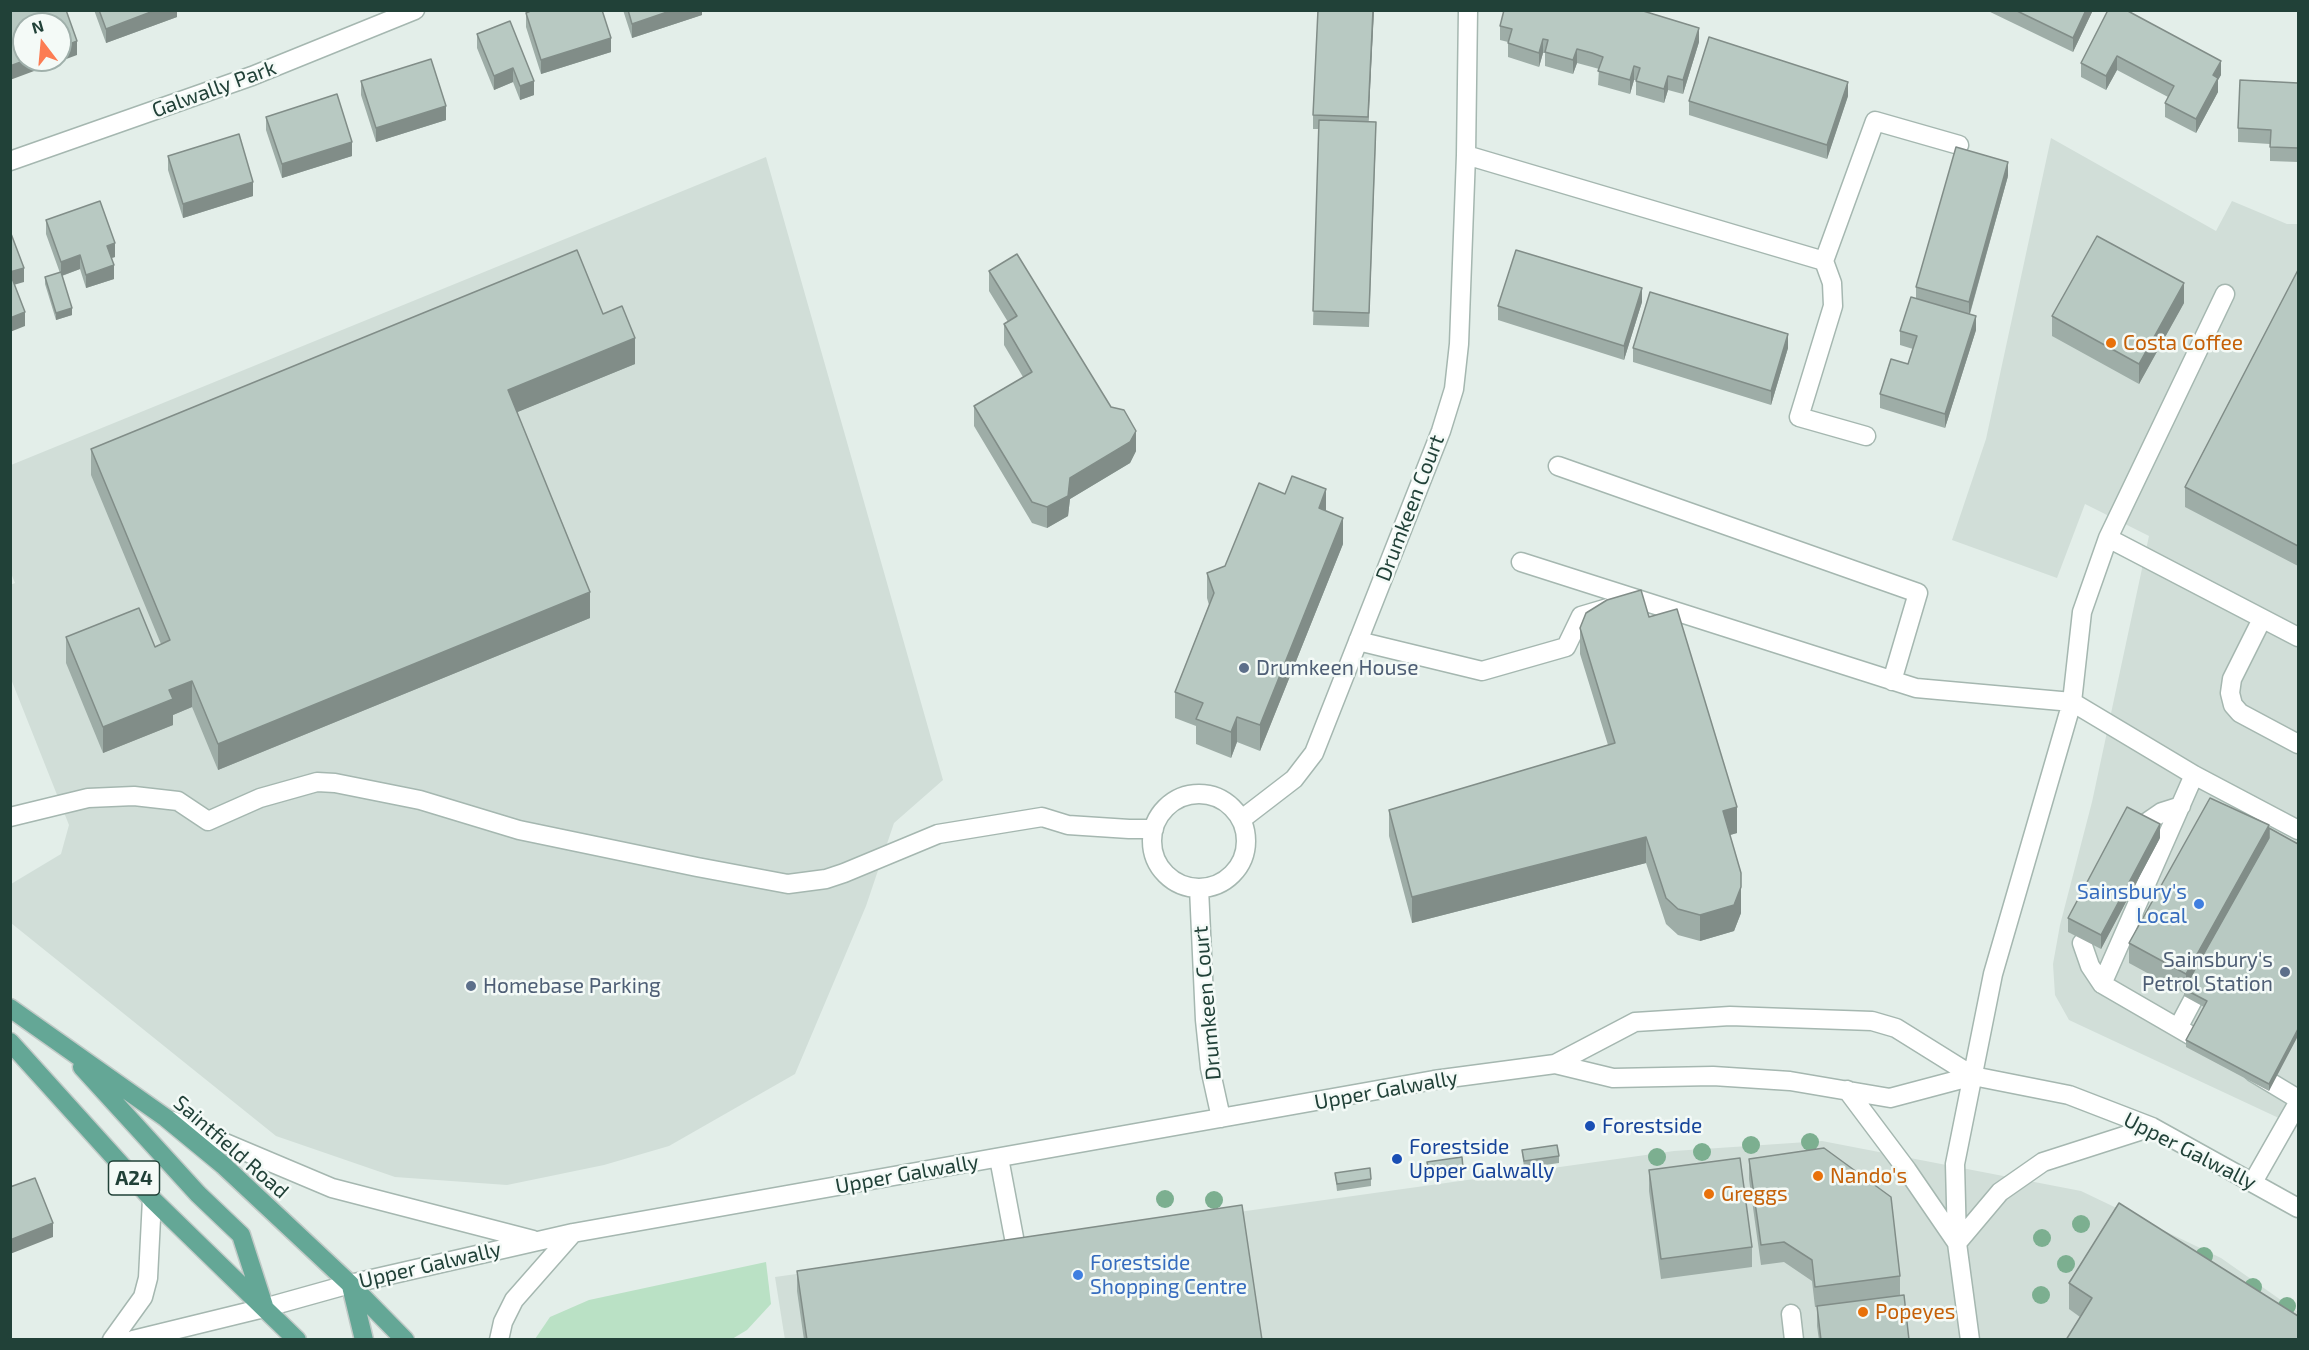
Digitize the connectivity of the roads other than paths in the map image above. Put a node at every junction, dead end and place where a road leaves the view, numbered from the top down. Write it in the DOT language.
graph roads {
  1 [pos="415,10"];
  2 [pos="1468,10"];
  3 [pos="1959,145"];
  4 [pos="1466,155"];
  5 [pos="10,161"];
  6 [pos="1824,261"];
  7 [pos="2225,294"];
  8 [pos="1866,436"];
  9 [pos="1558,466"];
  10 [pos="2108,538"];
  11 [pos="1521,562"];
  12 [pos="1635,600"];
  13 [pos="2262,619"];
  14 [pos="2298,637"];
  15 [pos="1358,641"];
  16 [pos="1892,681"];
  17 [pos="2072,702"];
  18 [pos="2298,744"];
  19 [pos="2194,775"];
  20 [pos="2181,806"];
  21 [pos="10,817"];
  22 [pos="1242,819"];
  23 [pos="2146,823"];
  24 [pos="2293,827"];
  25 [pos="1154,829"];
  26 [pos="2279,841"];
  27 [pos="1199,888"];
  28 [pos="2082,943"];
  29 [pos="2213,962"];
  30 [pos="2102,984"];
  31 [pos="2197,992"];
  32 [pos="2217,1003"];
  33 [pos="10,1008"];
  34 [pos="2178,1028"];
  35 [pos="58,1041"];
  36 [pos="10,1042"];
  37 [pos="1555,1064"];
  38 [pos="1973,1076"];
  39 [pos="1847,1090"];
  40 [pos="2298,1101"];
  41 [pos="165,1118"];
  42 [pos="1221,1118"];
  43 [pos="2152,1128"];
  44 [pos="999,1158"];
  45 [pos="2253,1182"];
  46 [pos="152,1199"];
  47 [pos="2298,1208"];
  48 [pos="573,1233"];
  49 [pos="537,1241"];
  50 [pos="1957,1243"];
  51 [pos="1018,1259"];
  52 [pos="350,1284"];
  53 [pos="264,1308"];
  54 [pos="1791,1314"];
  55 [pos="112,1340"];
  56 [pos="133,1340"];
  57 [pos="297,1340"];
  58 [pos="364,1340"];
  59 [pos="405,1340"];
  60 [pos="499,1340"];
  61 [pos="1794,1340"];
  62 [pos="1970,1340"];
  1 -- 5 [label="street, Galwally Park"];
  2 -- 4 [label="street, Drumkeen Court"];
  3 -- 6 [label="street"];
  4 -- 6 [label="street"];
  4 -- 15 [label="street, Drumkeen Court"];
  6 -- 8 [label="street"];
  7 -- 10 [label="street"];
  9 -- 16 [label="street"];
  10 -- 13 [label="street"];
  10 -- 17 [label="street"];
  11 -- 12 [label="street"];
  12 -- 15 [label="street"];
  12 -- 16 [label="street"];
  13 -- 14 [label="street"];
  13 -- 18 [label="street"];
  15 -- 22 [label="street, Drumkeen Court"];
  16 -- 17 [label="street"];
  17 -- 19 [label="street"];
  17 -- 38 [label="street"];
  19 -- 20 [label="street"];
  19 -- 24 [label="street"];
  20 -- 23 [label="street"];
  20 -- 30 [label="street"];
  21 -- 25 [label="street"];
  22 -- 25 [label="street"];
  22 -- 27 [label="street"];
  24 -- 26 [label="street"];
  25 -- 27 [label="street"];
  27 -- 42 [label="street, Drumkeen Court"];
  28 -- 30 [label="street"];
  29 -- 31 [label="street"];
  30 -- 34 [label="street"];
  31 -- 32 [label="street"];
  31 -- 34 [label="street"];
  33 -- 35 [label="main road, Saintfield Road"];
  34 -- 40 [label="street"];
  35 -- 41 [label="main road, Saintfield Road"];
  35 -- 53 [label="main road"];
  36 -- 46 [label="main road, A24"];
  37 -- 38 [label="street, Upper Galwally"];
  37 -- 39 [label="street, Upper Galwally"];
  37 -- 42 [label="street, Upper Galwally"];
  38 -- 39 [label="street, Upper Galwally"];
  38 -- 43 [label="street, Upper Galwally"];
  38 -- 50 [label="street"];
  39 -- 50 [label="street"];
  40 -- 45 [label="street"];
  41 -- 49 [label="street"];
  41 -- 52 [label="main road, Saintfield Road"];
  42 -- 44 [label="street, Upper Galwally"];
  43 -- 45 [label="street, Upper Galwally"];
  43 -- 50 [label="street"];
  44 -- 48 [label="street, Upper Galwally"];
  44 -- 51 [label="street"];
  45 -- 47 [label="street, Upper Galwally"];
  46 -- 53 [label="main road, A24"];
  46 -- 55 [label="street"];
  48 -- 49 [label="street, Upper Galwally"];
  48 -- 60 [label="street"];
  49 -- 52 [label="street, Upper Galwally"];
  50 -- 62 [label="street"];
  52 -- 53 [label="street, Upper Galwally"];
  52 -- 58 [label="main road"];
  52 -- 59 [label="main road, Saintfield Road"];
  53 -- 56 [label="street, Upper Galwally"];
  53 -- 57 [label="main road, A24"];
  54 -- 61 [label="street"];
}
